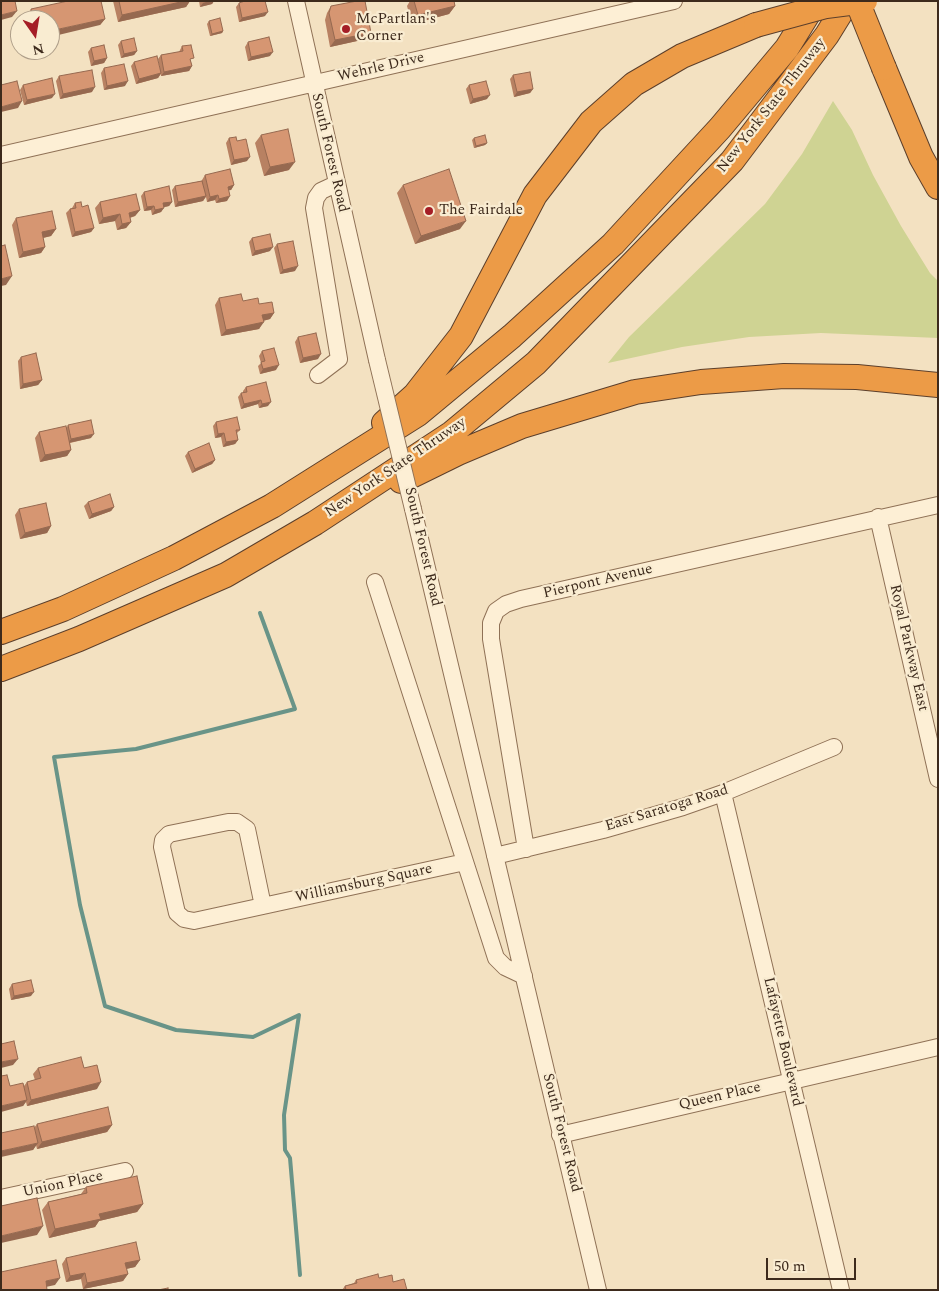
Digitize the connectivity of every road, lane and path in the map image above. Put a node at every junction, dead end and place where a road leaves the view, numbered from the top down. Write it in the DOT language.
graph roads {
  1 [pos="296,1"];
  2 [pos="674,1"];
  3 [pos="816,1"];
  4 [pos="848,1"];
  5 [pos="857,1"];
  6 [pos="865,1"];
  7 [pos="654,4"];
  8 [pos="313,84"];
  9 [pos="1,155"];
  10 [pos="336,184"];
  11 [pos="938,187"];
  12 [pos="318,375"];
  13 [pos="938,385"];
  14 [pos="341,462"];
  15 [pos="938,504"];
  16 [pos="878,517"];
  17 [pos="315,524"];
  18 [pos="376,582"];
  19 [pos="1,632"];
  20 [pos="1,669"];
  21 [pos="834,747"];
  22 [pos="938,779"];
  23 [pos="723,794"];
  24 [pos="526,849"];
  25 [pos="495,856"];
  26 [pos="465,862"];
  27 [pos="262,906"];
  28 [pos="524,976"];
  29 [pos="938,1047"];
  30 [pos="791,1081"];
  31 [pos="560,1135"];
  32 [pos="125,1171"];
  33 [pos="1,1198"];
  34 [pos="598,1290"];
  35 [pos="841,1290"];
  1 -- 8 [label="street, South Forest Road"];
  2 -- 7 [label="street, Wehrle Drive"];
  3 -- 14 [label="highway, New York State Thruway"];
  4 -- 17 [label="highway, New York State Thruway"];
  5 -- 11 [label="highway, bridge"];
  6 -- 14 [label="highway, bridge"];
  7 -- 8 [label="street, Wehrle Drive"];
  8 -- 9 [label="street, Wehrle Drive"];
  8 -- 10 [label="street, South Forest Road"];
  10 -- 12 [label="street"];
  10 -- 25 [label="street, South Forest Road, bridge"];
  13 -- 17 [label="highway"];
  14 -- 19 [label="highway, New York State Thruway"];
  15 -- 16 [label="street, Pierpont Avenue"];
  16 -- 22 [label="street, Royal Parkway East"];
  16 -- 24 [label="street, Pierpont Avenue"];
  17 -- 20 [label="highway, New York State Thruway"];
  18 -- 26 [label="street"];
  21 -- 23 [label="street, East Saratoga Road"];
  23 -- 24 [label="street, East Saratoga Road"];
  23 -- 30 [label="street, Lafayette Boulevard"];
  24 -- 25 [label="street, East Saratoga Road"];
  25 -- 28 [label="street, South Forest Road"];
  26 -- 27 [label="street, Williamsburg Square"];
  26 -- 28 [label="street"];
  27 -- 27 [label="street, Williamsburg Square"];
  28 -- 31 [label="street, South Forest Road"];
  29 -- 30 [label="street, Queen Place"];
  30 -- 31 [label="street, Queen Place"];
  30 -- 35 [label="street, Lafayette Boulevard"];
  31 -- 34 [label="street, South Forest Road"];
  32 -- 33 [label="street, Union Place"];
}
